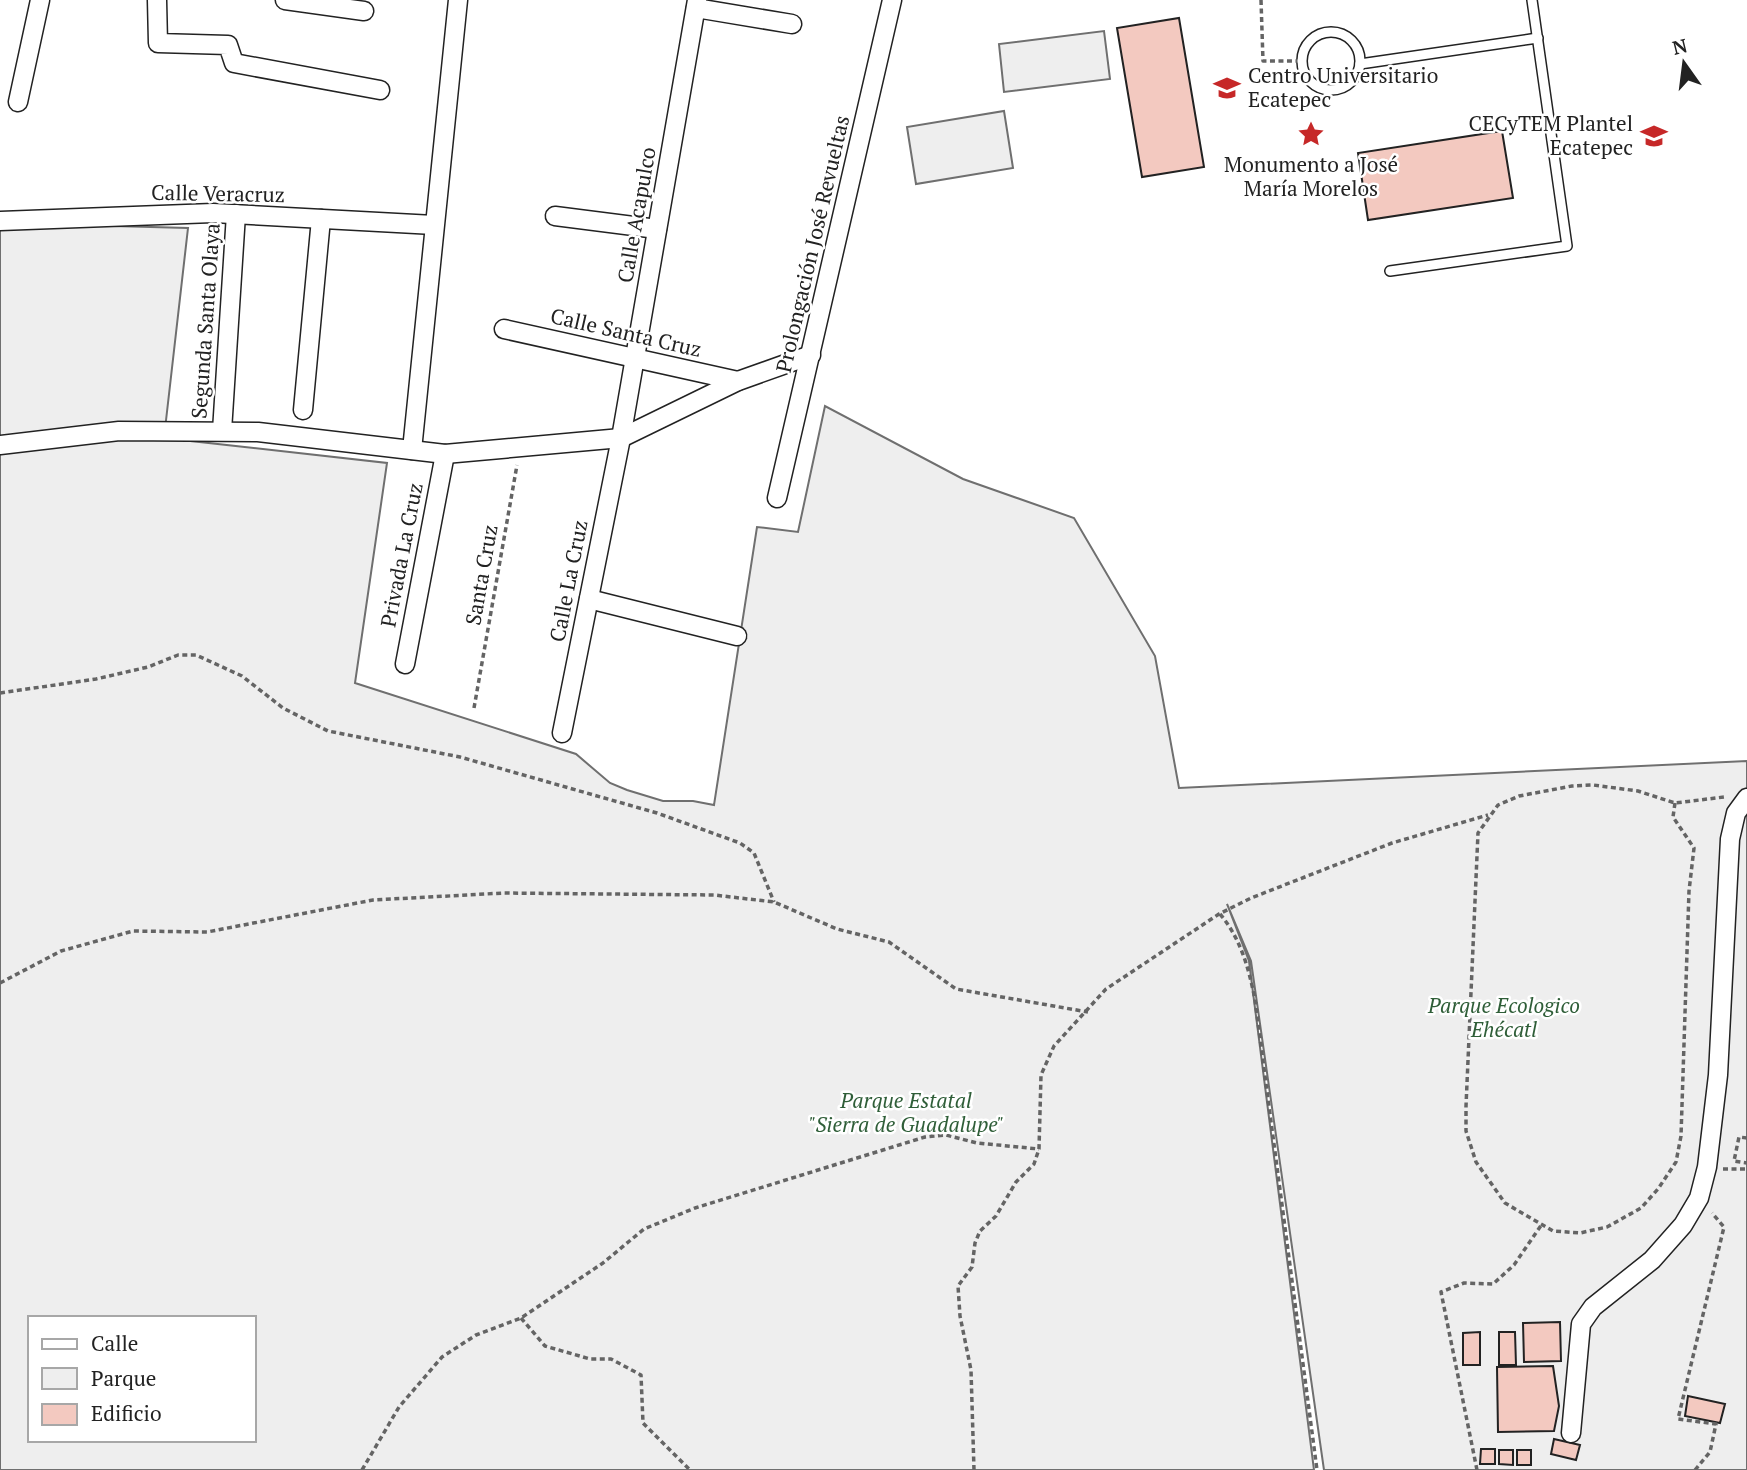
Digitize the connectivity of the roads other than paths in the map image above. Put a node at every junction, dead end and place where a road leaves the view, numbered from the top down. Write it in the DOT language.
graph roads {
  1 [pos="40,0"];
  2 [pos="157,0"];
  3 [pos="285,0"];
  4 [pos="458,0"];
  5 [pos="892,0"];
  6 [pos="1532,0"];
  7 [pos="697,4"];
  8 [pos="364,11"];
  9 [pos="792,24"];
  10 [pos="1538,38"];
  11 [pos="1360,64"];
  12 [pos="380,90"];
  13 [pos="18,102"];
  14 [pos="236,214"];
  15 [pos="555,216"];
  16 [pos="321,219"];
  17 [pos="0,221"];
  18 [pos="434,225"];
  19 [pos="657,229"];
  20 [pos="1391,271"];
  21 [pos="504,329"];
  22 [pos="811,355"];
  23 [pos="634,359"];
  24 [pos="738,381"];
  25 [pos="303,410"];
  26 [pos="222,432"];
  27 [pos="621,438"];
  28 [pos="0,445"];
  29 [pos="412,450"];
  30 [pos="445,454"];
  31 [pos="777,498"];
  32 [pos="589,599"];
  33 [pos="737,636"];
  34 [pos="405,664"];
  35 [pos="562,733"];
  36 [pos="1741,797"];
  37 [pos="1571,1433"];
  1 -- 13 [label="street"];
  2 -- 12 [label="street"];
  3 -- 8 [label="street"];
  4 -- 18 [label="street"];
  5 -- 22 [label="street, Prolongación José Revueltas"];
  6 -- 10 [label="lane"];
  7 -- 9 [label="street"];
  7 -- 19 [label="street, Calle Acapulco"];
  10 -- 11 [label="lane"];
  10 -- 20 [label="lane"];
  11 -- 11 [label="lane"];
  14 -- 16 [label="street, Calle Veracruz"];
  14 -- 17 [label="street, Calle Veracruz"];
  14 -- 26 [label="street, Segunda Santa Olaya"];
  15 -- 19 [label="street"];
  16 -- 18 [label="street, Calle Veracruz"];
  16 -- 25 [label="street"];
  18 -- 29 [label="street"];
  19 -- 23 [label="street, Calle Acapulco"];
  21 -- 23 [label="street, Calle Santa Cruz"];
  22 -- 24 [label="street"];
  22 -- 31 [label="street, Prolongación José Revueltas"];
  23 -- 24 [label="street, Calle Santa Cruz"];
  23 -- 27 [label="street, Calle Acapulco"];
  24 -- 27 [label="street"];
  26 -- 28 [label="street"];
  26 -- 29 [label="street"];
  27 -- 30 [label="street"];
  27 -- 32 [label="street, Calle La Cruz"];
  29 -- 30 [label="street"];
  30 -- 34 [label="street, Privada La Cruz"];
  32 -- 33 [label="street"];
  32 -- 35 [label="street, Calle La Cruz"];
  36 -- 37 [label="street"];
}
